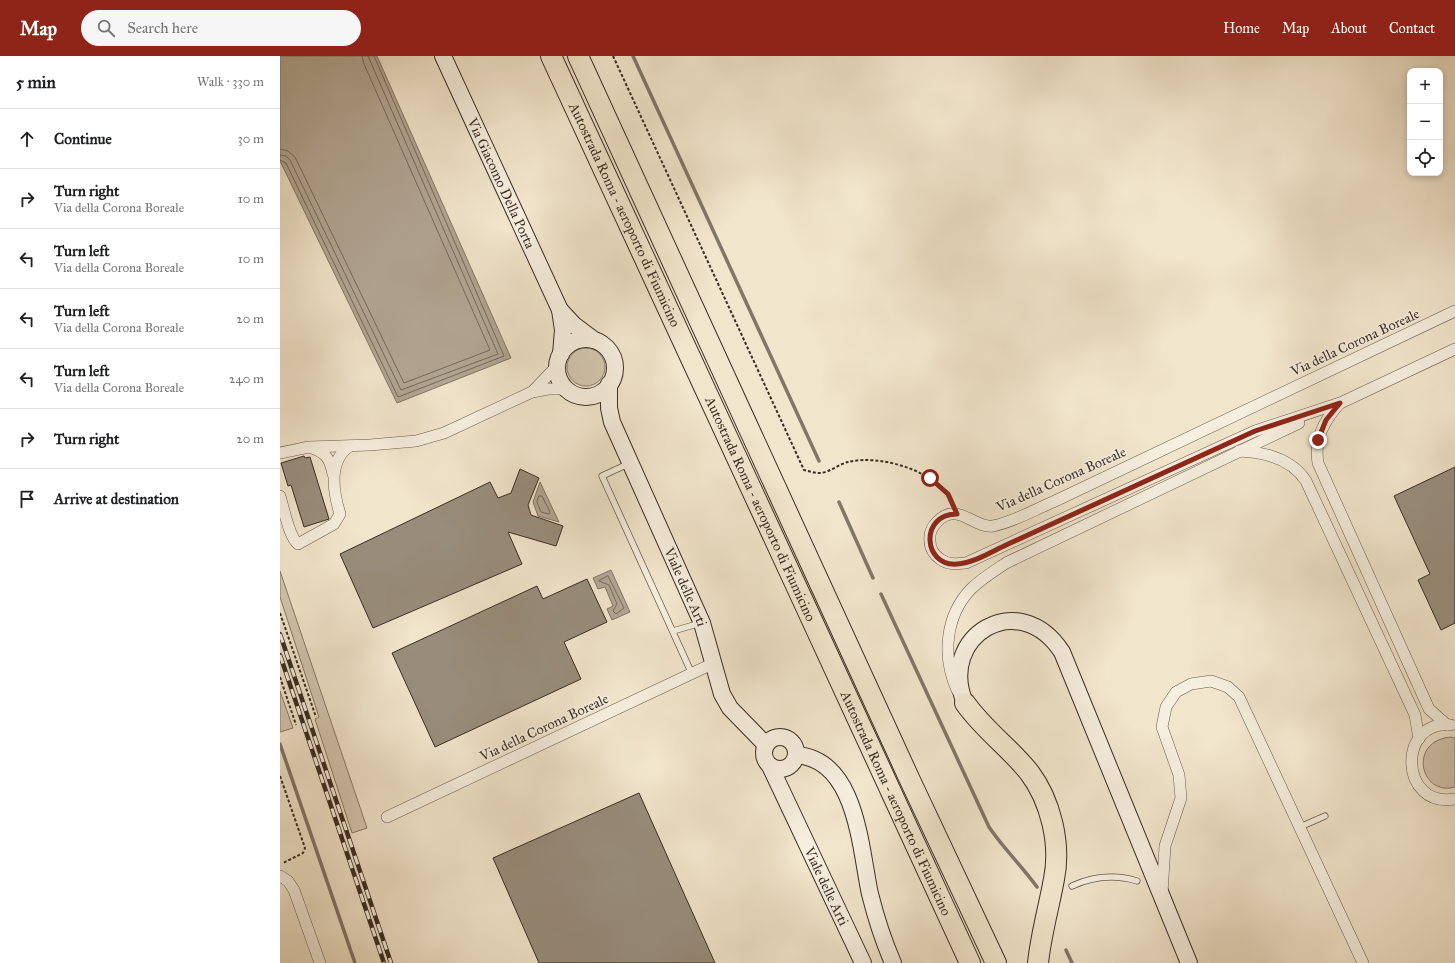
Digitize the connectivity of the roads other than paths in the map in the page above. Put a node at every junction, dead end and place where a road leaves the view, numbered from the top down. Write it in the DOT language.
graph roads {
  1 [pos="443,56"];
  2 [pos="551,56"];
  3 [pos="578,56"];
  4 [pos="560,310"];
  5 [pos="1455,311"];
  6 [pos="594,340"];
  7 [pos="1455,349"];
  8 [pos="559,359"];
  9 [pos="610,384"];
  10 [pos="566,389"];
  11 [pos="532,392"];
  12 [pos="585,396"];
  13 [pos="1340,403"];
  14 [pos="612,422"];
  15 [pos="350,446"];
  16 [pos="309,447"];
  17 [pos="1238,451"];
  18 [pos="280,453"];
  19 [pos="631,463"];
  20 [pos="333,477"];
  21 [pos="280,496"];
  22 [pos="702,623"];
  23 [pos="672,631"];
  24 [pos="712,664"];
  25 [pos="692,674"];
  26 [pos="965,703"];
  27 [pos="1451,725"];
  28 [pos="1419,739"];
  29 [pos="766,745"];
  30 [pos="796,755"];
  31 [pos="770,766"];
  32 [pos="1453,801"];
  33 [pos="1325,816"];
  34 [pos="387,817"];
  35 [pos="1300,827"];
  36 [pos="280,876"];
  37 [pos="1137,882"];
  38 [pos="1072,886"];
  39 [pos="1161,898"];
  40 [pos="320,963"];
  41 [pos="863,963"];
  42 [pos="893,963"];
  43 [pos="970,963"];
  44 [pos="996,963"];
  45 [pos="1038,963"];
  46 [pos="1189,963"];
  47 [pos="1363,963"];
  1 -- 4 [label="street, Via Giacomo Della Porta"];
  2 -- 43 [label="highway, Autostrada Roma - aeroporto di Fiumicino"];
  3 -- 44 [label="highway, Autostrada Roma - aeroporto di Fiumicino"];
  4 -- 6 [label="street, Via Giacomo Della Porta"];
  4 -- 8 [label="street, Via Giacomo Della Porta"];
  5 -- 13 [label="street, Via della Corona Boreale"];
  6 -- 8 [label="street"];
  6 -- 9 [label="street, Via Giacomo Della Porta"];
  7 -- 13 [label="street"];
  8 -- 10 [label="street, Via Giacomo Della Porta"];
  8 -- 11 [label="street"];
  9 -- 12 [label="street"];
  9 -- 14 [label="street, Viale delle Arti"];
  10 -- 11 [label="street"];
  10 -- 12 [label="street"];
  11 -- 15 [label="street"];
  12 -- 14 [label="street, Viale delle Arti"];
  13 -- 17 [label="street"];
  13 -- 27 [label="street"];
  14 -- 19 [label="street, Viale delle Arti"];
  15 -- 16 [label="street"];
  15 -- 20 [label="street"];
  16 -- 18 [label="street"];
  16 -- 20 [label="street"];
  17 -- 26 [label="street"];
  17 -- 28 [label="street"];
  19 -- 22 [label="street, Viale delle Arti"];
  19 -- 23 [label="lane"];
  20 -- 21 [label="street"];
  22 -- 23 [label="lane"];
  22 -- 24 [label="street, Viale delle Arti"];
  23 -- 25 [label="lane"];
  24 -- 25 [label="street, Via della Corona Boreale"];
  24 -- 29 [label="street, Viale delle Arti"];
  25 -- 34 [label="street, Via della Corona Boreale"];
  26 -- 39 [label="street"];
  26 -- 45 [label="highway"];
  27 -- 28 [label="street"];
  28 -- 32 [label="street"];
  29 -- 30 [label="street"];
  29 -- 31 [label="street, Viale delle Arti"];
  30 -- 31 [label="street"];
  30 -- 42 [label="street"];
  31 -- 41 [label="street, Viale delle Arti"];
  33 -- 35 [label="lane"];
  35 -- 39 [label="street"];
  35 -- 47 [label="street"];
  36 -- 40 [label="street"];
  37 -- 38 [label="lane"];
  39 -- 46 [label="street"];
}
